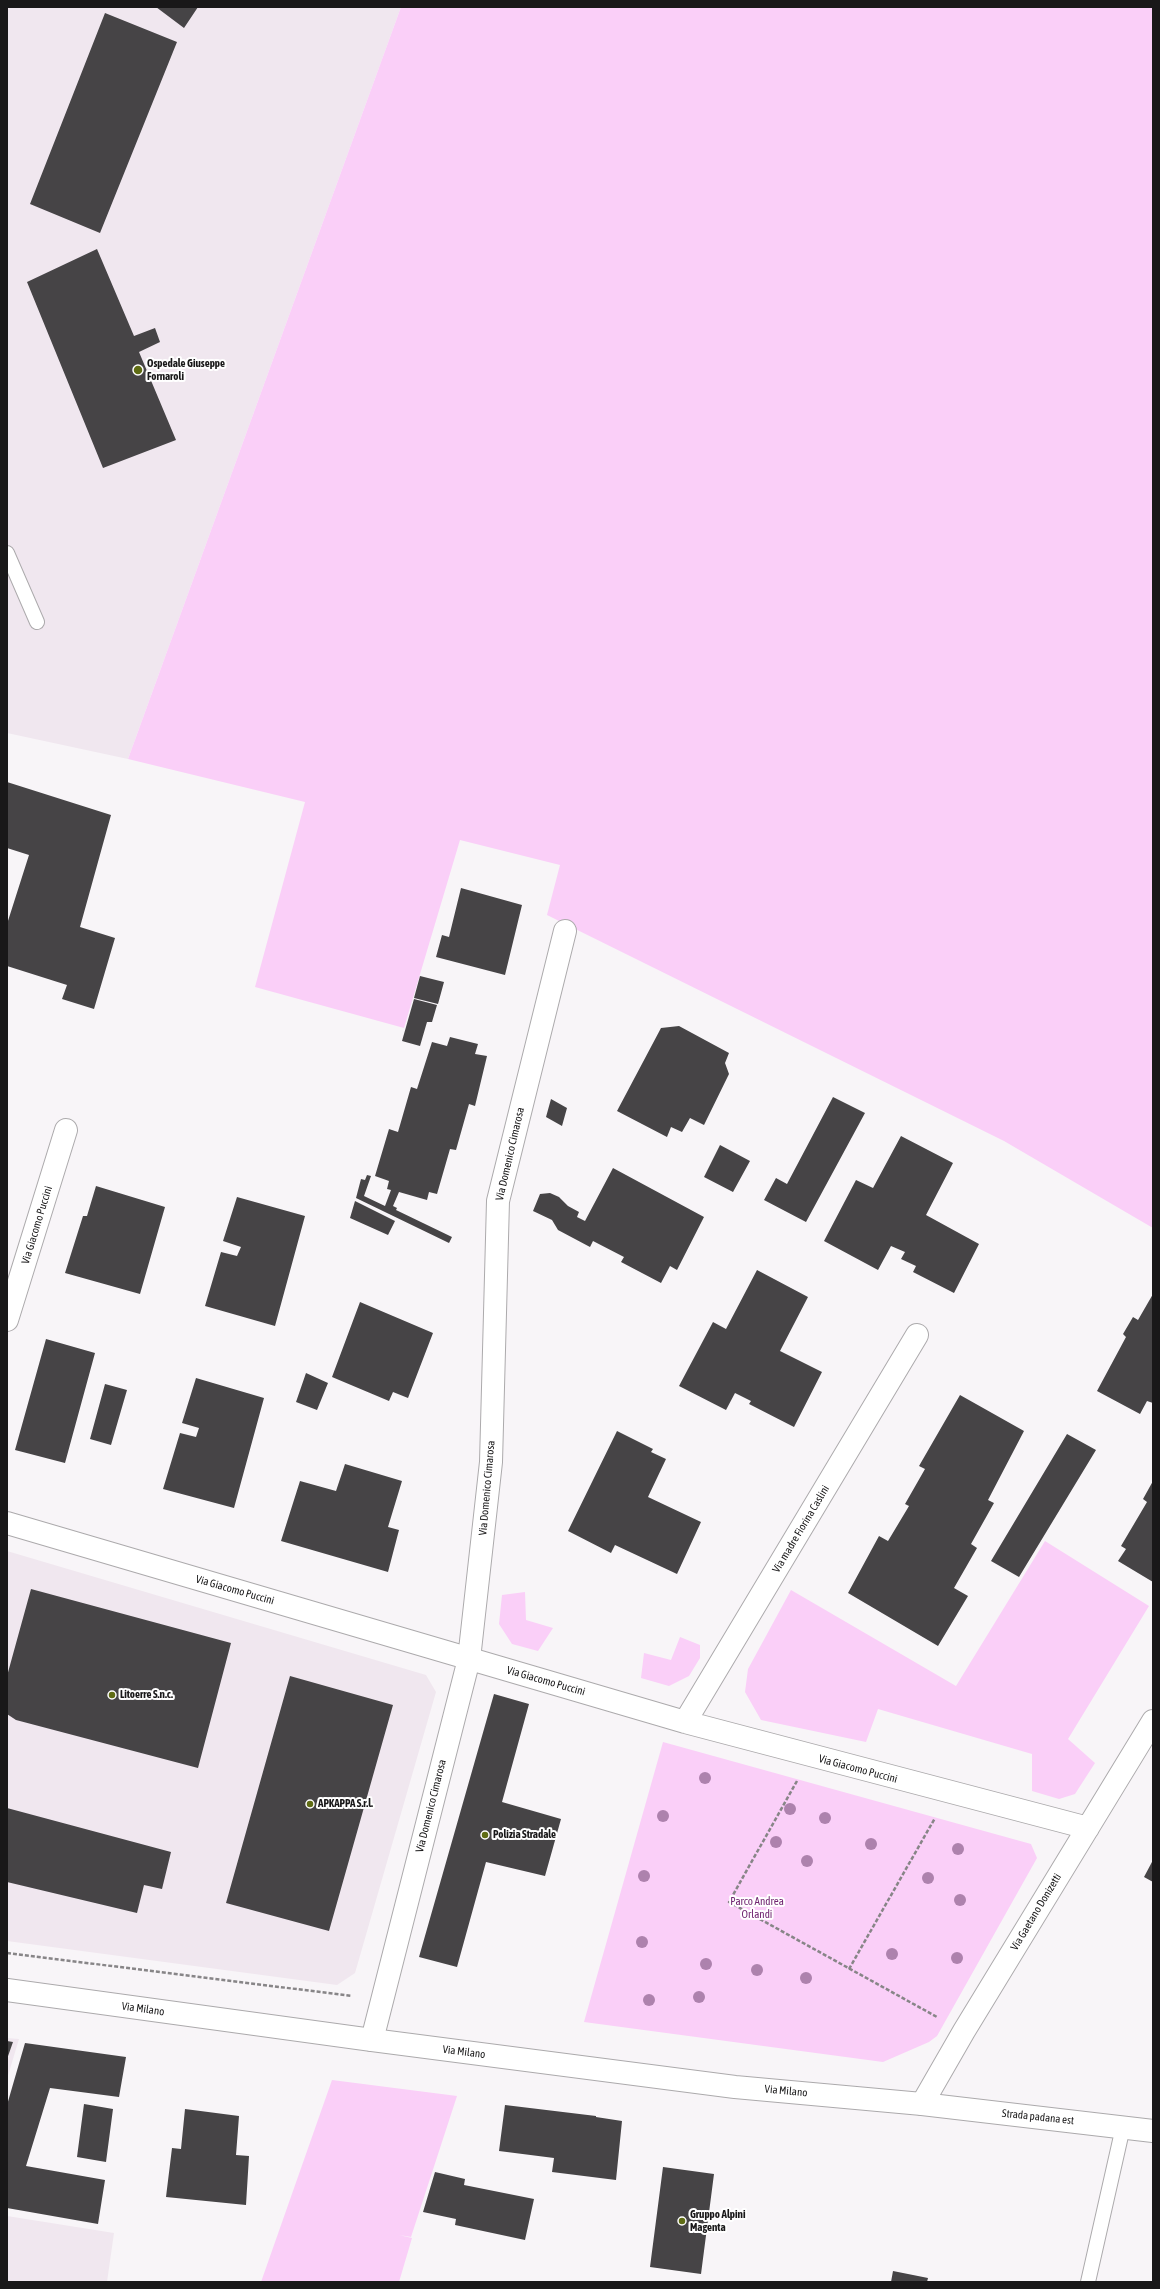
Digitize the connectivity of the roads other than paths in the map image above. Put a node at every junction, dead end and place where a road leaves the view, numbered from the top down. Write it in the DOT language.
graph roads {
  1 [pos="7,553"];
  2 [pos="37,622"];
  3 [pos="564,930"];
  4 [pos="66,1130"];
  5 [pos="7,1320"];
  6 [pos="917,1335"];
  7 [pos="7,1523"];
  8 [pos="469,1659"];
  9 [pos="1153,1721"];
  10 [pos="685,1722"];
  11 [pos="1088,1828"];
  12 [pos="7,1990"];
  13 [pos="372,2040"];
  14 [pos="922,2104"];
  15 [pos="1123,2127"];
  16 [pos="1153,2131"];
  17 [pos="1088,2282"];
  1 -- 2 [label="lane"];
  3 -- 8 [label="street, Via Domenico Cimarosa"];
  4 -- 5 [label="street, Via Giacomo Puccini"];
  6 -- 10 [label="street, Via madre Fiorina Caslini"];
  7 -- 8 [label="street, Via Giacomo Puccini"];
  8 -- 10 [label="street, Via Giacomo Puccini"];
  8 -- 13 [label="street, Via Domenico Cimarosa"];
  9 -- 11 [label="street, Via Gaetano Donizetti"];
  10 -- 11 [label="street, Via Giacomo Puccini"];
  11 -- 14 [label="street, Via Gaetano Donizetti"];
  12 -- 13 [label="street, Via Milano"];
  13 -- 14 [label="street, Via Milano"];
  14 -- 15 [label="street, Strada padana est"];
  15 -- 16 [label="street, Strada padana est"];
  15 -- 17 [label="lane"];
}
